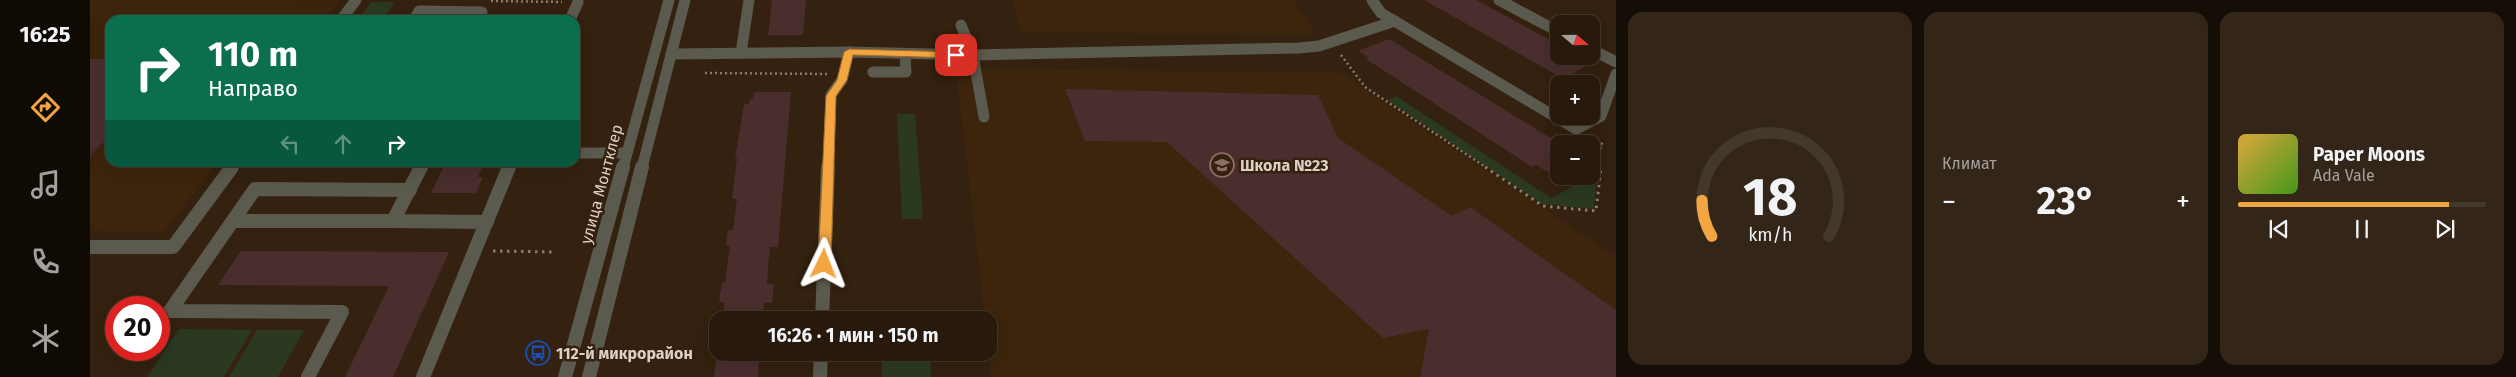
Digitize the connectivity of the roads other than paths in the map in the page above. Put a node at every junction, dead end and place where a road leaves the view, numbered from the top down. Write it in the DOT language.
graph roads {
  1 [pos="356,0"];
  2 [pos="669,0"];
  3 [pos="685,0"];
  4 [pos="749,0"];
  5 [pos="1372,0"];
  6 [pos="1499,0"];
  7 [pos="578,2"];
  8 [pos="346,15"];
  9 [pos="418,15"];
  10 [pos="465,15"];
  11 [pos="572,15"];
  12 [pos="1395,21"];
  13 [pos="960,26"];
  14 [pos="1550,27"];
  15 [pos="849,52"];
  16 [pos="741,53"];
  17 [pos="671,54"];
  18 [pos="905,54"];
  19 [pos="1600,54"];
  20 [pos="973,55"];
  21 [pos="1616,62"];
  22 [pos="874,72"];
  23 [pos="1616,74"];
  24 [pos="984,117"];
  25 [pos="580,153"];
  26 [pos="626,153"];
  27 [pos="232,167"];
  28 [pos="422,167"];
  29 [pos="510,167"];
  30 [pos="410,190"];
  31 [pos="233,221"];
  32 [pos="393,221"];
  33 [pos="487,222"];
  34 [pos="90,247"];
  35 [pos="822,311"];
  36 [pos="821,361"];
  37 [pos="308,377"];
  38 [pos="423,377"];
  39 [pos="565,377"];
  40 [pos="589,377"];
  41 [pos="820,377"];
  1 -- 8 [label="street"];
  2 -- 26 [label="street, улица Монтклер"];
  3 -- 17 [label="street"];
  4 -- 16 [label="street"];
  5 -- 12 [label="street"];
  6 -- 14 [label="street"];
  7 -- 11 [label="street"];
  9 -- 10 [label="street"];
  12 -- 20 [label="street"];
  12 -- 23 [label="street"];
  13 -- 20 [label="street"];
  15 -- 16 [label="street"];
  15 -- 18 [label="street"];
  15 -- 35 [label="street"];
  16 -- 17 [label="street"];
  17 -- 40 [label="street"];
  18 -- 20 [label="street"];
  18 -- 22 [label="street"];
  19 -- 21 [label="street"];
  20 -- 24 [label="street"];
  25 -- 26 [label="street"];
  26 -- 39 [label="street, улица Монтклер"];
  27 -- 34 [label="street"];
  28 -- 30 [label="street"];
  29 -- 33 [label="street"];
  30 -- 31 [label="street"];
  30 -- 32 [label="street"];
  31 -- 32 [label="street"];
  31 -- 37 [label="street"];
  32 -- 33 [label="street"];
  33 -- 38 [label="street"];
  36 -- 41 [label="street"];
}
